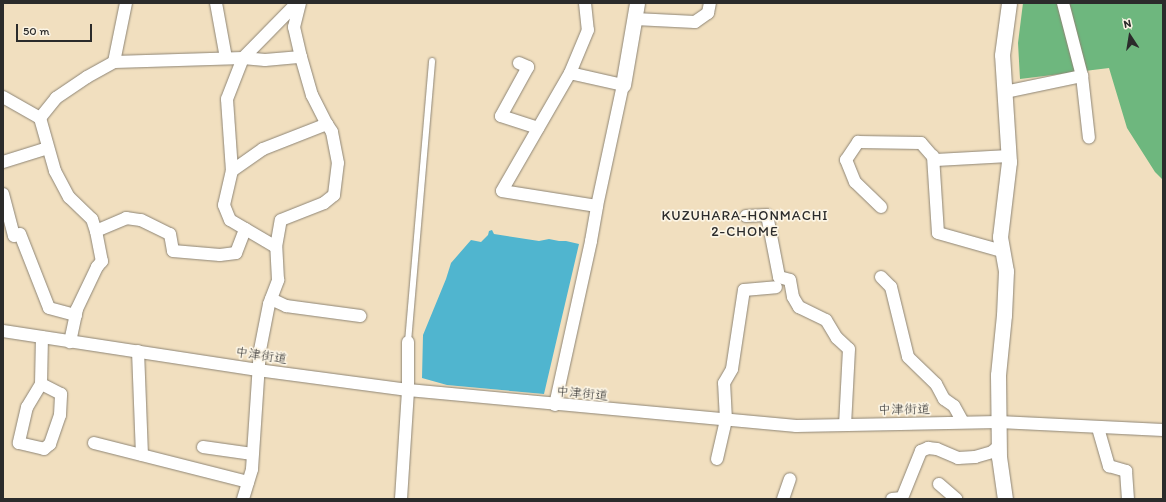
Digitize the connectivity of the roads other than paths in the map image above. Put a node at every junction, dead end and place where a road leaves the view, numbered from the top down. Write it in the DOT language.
graph roads {
  1 [pos="126,3"];
  2 [pos="216,3"];
  3 [pos="297,3"];
  4 [pos="300,3"];
  5 [pos="585,3"];
  6 [pos="637,3"];
  7 [pos="710,3"];
  8 [pos="1009,3"];
  9 [pos="1063,3"];
  10 [pos="635,19"];
  11 [pos="301,57"];
  12 [pos="226,58"];
  13 [pos="243,58"];
  14 [pos="432,61"];
  15 [pos="114,62"];
  16 [pos="519,63"];
  17 [pos="570,73"];
  18 [pos="1082,76"];
  19 [pos="623,85"];
  20 [pos="1005,92"];
  21 [pos="3,97"];
  22 [pos="40,118"];
  23 [pos="327,124"];
  24 [pos="538,128"];
  25 [pos="1088,138"];
  26 [pos="48,148"];
  27 [pos="933,156"];
  28 [pos="1009,156"];
  29 [pos="3,162"];
  30 [pos="232,171"];
  31 [pos="3,194"];
  32 [pos="597,206"];
  33 [pos="881,207"];
  34 [pos="746,216"];
  35 [pos="245,229"];
  36 [pos="96,231"];
  37 [pos="276,247"];
  38 [pos="1002,251"];
  39 [pos="881,277"];
  40 [pos="776,287"];
  41 [pos="271,299"];
  42 [pos="76,315"];
  43 [pos="360,316"];
  44 [pos="3,331"];
  45 [pos="42,337"];
  46 [pos="70,342"];
  47 [pos="408,342"];
  48 [pos="138,351"];
  49 [pos="258,370"];
  50 [pos="41,384"];
  51 [pos="408,390"];
  52 [pos="555,405"];
  53 [pos="726,420"];
  54 [pos="963,422"];
  55 [pos="999,422"];
  56 [pos="845,425"];
  57 [pos="1098,428"];
  58 [pos="1163,430"];
  59 [pos="94,443"];
  60 [pos="999,446"];
  61 [pos="203,447"];
  62 [pos="253,454"];
  63 [pos="142,455"];
  64 [pos="717,460"];
  65 [pos="790,479"];
  66 [pos="248,482"];
  67 [pos="939,484"];
  68 [pos="243,499"];
  69 [pos="401,499"];
  70 [pos="783,499"];
  71 [pos="892,499"];
  72 [pos="956,499"];
  73 [pos="1005,499"];
  74 [pos="1128,499"];
  1 -- 15 [label="street"];
  2 -- 12 [label="street"];
  3 -- 13 [label="street"];
  4 -- 11 [label="street"];
  5 -- 17 [label="street"];
  6 -- 10 [label="street"];
  7 -- 10 [label="street"];
  8 -- 20 [label="street"];
  9 -- 18 [label="street"];
  10 -- 19 [label="street"];
  11 -- 13 [label="street"];
  11 -- 23 [label="street"];
  12 -- 13 [label="street"];
  12 -- 15 [label="street"];
  13 -- 30 [label="street"];
  14 -- 47 [label="lane"];
  15 -- 22 [label="street"];
  16 -- 24 [label="street"];
  17 -- 19 [label="street"];
  17 -- 24 [label="street"];
  18 -- 20 [label="street"];
  18 -- 25 [label="street"];
  19 -- 32 [label="street"];
  20 -- 28 [label="street"];
  21 -- 22 [label="street"];
  22 -- 26 [label="street"];
  23 -- 30 [label="street"];
  23 -- 37 [label="street"];
  24 -- 32 [label="street"];
  26 -- 29 [label="street"];
  26 -- 36 [label="street"];
  27 -- 28 [label="street"];
  27 -- 33 [label="street"];
  27 -- 38 [label="street"];
  28 -- 38 [label="street"];
  30 -- 35 [label="street"];
  31 -- 42 [label="street"];
  32 -- 52 [label="street"];
  34 -- 56 [label="street"];
  35 -- 36 [label="street"];
  35 -- 37 [label="street"];
  36 -- 42 [label="street"];
  37 -- 41 [label="street"];
  38 -- 55 [label="street"];
  39 -- 54 [label="street"];
  40 -- 53 [label="street"];
  41 -- 43 [label="street"];
  41 -- 49 [label="street"];
  42 -- 46 [label="street"];
  44 -- 45 [label="street, 中津街道"];
  45 -- 46 [label="street, 中津街道"];
  45 -- 50 [label="street"];
  46 -- 48 [label="street, 中津街道"];
  47 -- 51 [label="street"];
  48 -- 49 [label="street, 中津街道"];
  48 -- 63 [label="street"];
  49 -- 51 [label="street, 中津街道"];
  49 -- 62 [label="street"];
  50 -- 50 [label="street"];
  51 -- 52 [label="street, 中津街道"];
  51 -- 69 [label="street"];
  52 -- 53 [label="street, 中津街道"];
  53 -- 56 [label="street, 中津街道"];
  53 -- 64 [label="street"];
  54 -- 55 [label="street, 中津街道"];
  54 -- 56 [label="street, 中津街道"];
  55 -- 57 [label="street, 中津街道"];
  55 -- 60 [label="street"];
  57 -- 58 [label="street, 中津街道"];
  57 -- 74 [label="street"];
  59 -- 63 [label="street"];
  60 -- 71 [label="street"];
  60 -- 73 [label="street"];
  61 -- 62 [label="street"];
  62 -- 66 [label="street"];
  63 -- 66 [label="street"];
  65 -- 70 [label="street"];
  66 -- 68 [label="street"];
  67 -- 72 [label="street"];
}
